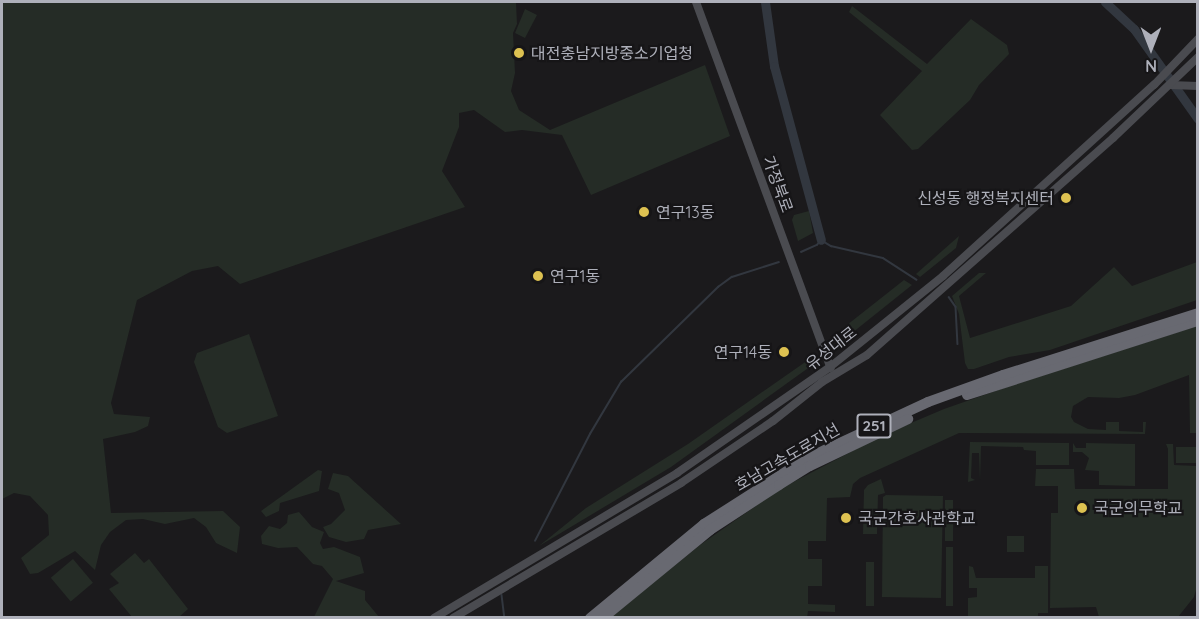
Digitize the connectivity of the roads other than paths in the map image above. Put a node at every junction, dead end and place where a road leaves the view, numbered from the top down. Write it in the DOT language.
graph roads {
  1 [pos="696,2"];
  2 [pos="1197,39"];
  3 [pos="1197,57"];
  4 [pos="1170,85"];
  5 [pos="1196,86"];
  6 [pos="1197,313"];
  7 [pos="1197,321"];
  8 [pos="830,366"];
  9 [pos="833,375"];
  10 [pos="434,618"];
  11 [pos="453,618"];
  12 [pos="590,618"];
  13 [pos="603,618"];
  1 -- 8 [label="main road, 가정북로"];
  2 -- 8 [label="main road, 유성대로"];
  3 -- 4 [label="main road, 유성대로"];
  4 -- 5 [label="main road"];
  4 -- 9 [label="main road, 유성대로"];
  6 -- 12 [label="highway, 호남고속도로지선 / 251"];
  7 -- 13 [label="highway, 호남고속도로지선 / 251"];
  8 -- 9 [label="main road, 가정북로"];
  8 -- 10 [label="main road, 유성대로"];
  9 -- 11 [label="main road, 유성대로"];
}
